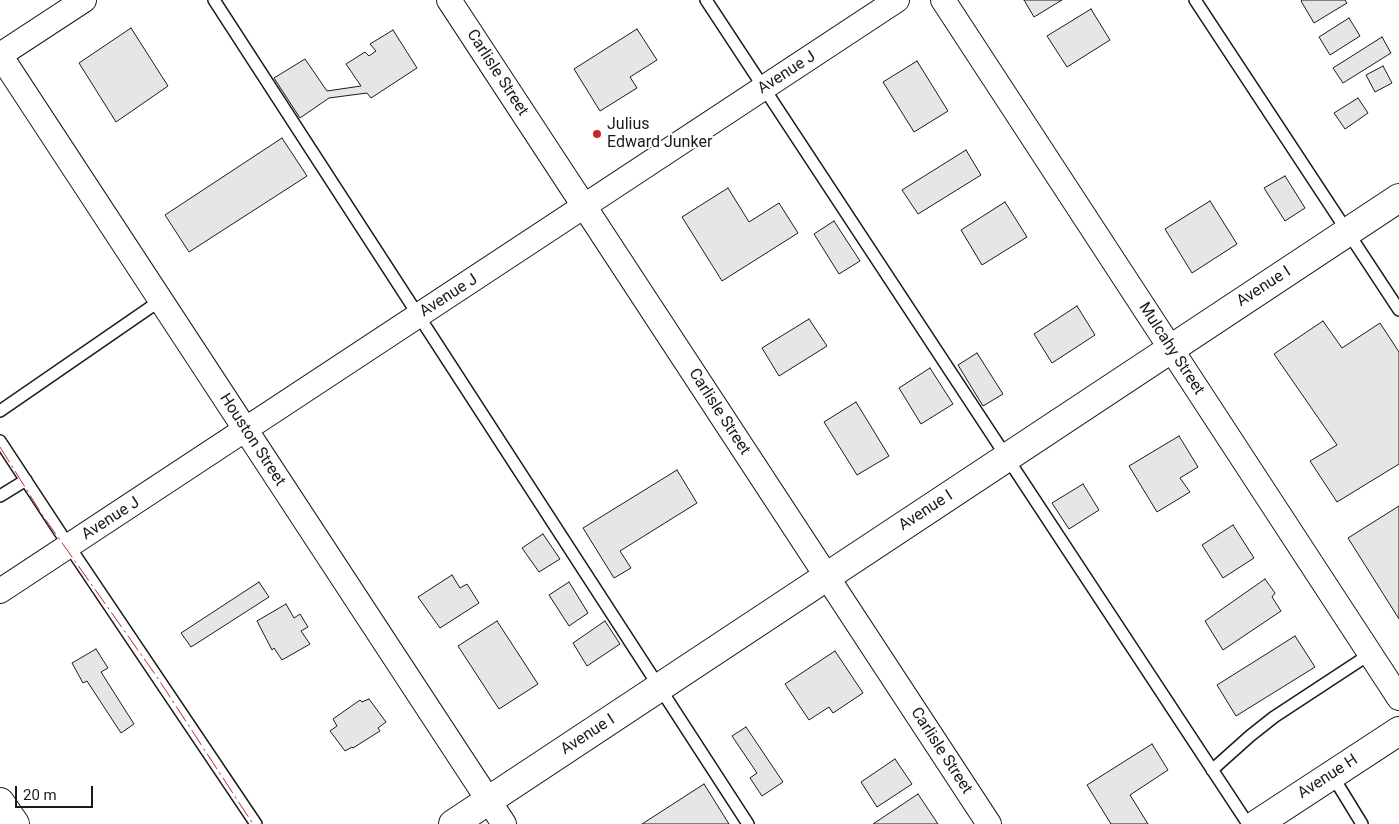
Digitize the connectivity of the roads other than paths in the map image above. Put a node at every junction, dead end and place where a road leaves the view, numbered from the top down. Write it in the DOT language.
graph roads {
  1 [pos="84,0"];
  2 [pos="214,0"];
  3 [pos="449,0"];
  4 [pos="706,0"];
  5 [pos="897,0"];
  6 [pos="942,0"];
  7 [pos="1195,0"];
  8 [pos="0,55"];
  9 [pos="764,88"];
  10 [pos="1399,198"];
  11 [pos="584,206"];
  12 [pos="1348,232"];
  13 [pos="161,300"];
  14 [pos="1399,310"];
  15 [pos="418,316"];
  16 [pos="1171,349"];
  17 [pos="0,411"];
  18 [pos="246,430"];
  19 [pos="0,441"];
  20 [pos="1007,458"];
  21 [pos="26,480"];
  22 [pos="0,496"];
  23 [pos="69,546"];
  24 [pos="827,577"];
  25 [pos="0,592"];
  26 [pos="1370,654"];
  27 [pos="660,688"];
  28 [pos="1399,698"];
  29 [pos="1399,731"];
  30 [pos="1212,770"];
  31 [pos="1332,775"];
  32 [pos="489,800"];
  33 [pos="0,802"];
  34 [pos="14,824"];
  35 [pos="256,824"];
  36 [pos="453,824"];
  37 [pos="504,824"];
  38 [pos="748,824"];
  39 [pos="989,824"];
  40 [pos="1248,824"];
  41 [pos="1257,824"];
  42 [pos="1362,824"];
  1 -- 8 [label="street"];
  2 -- 15 [label="lane"];
  3 -- 11 [label="street, Carlisle Street"];
  4 -- 9 [label="lane"];
  5 -- 9 [label="street, Avenue J"];
  6 -- 16 [label="street, Mulcahy Street"];
  7 -- 12 [label="lane"];
  8 -- 13 [label="street, Houston Street"];
  9 -- 11 [label="street, Avenue J"];
  9 -- 20 [label="lane"];
  10 -- 12 [label="main road, Avenue I"];
  11 -- 15 [label="street, Avenue J"];
  11 -- 24 [label="street, Carlisle Street"];
  12 -- 14 [label="lane"];
  12 -- 16 [label="main road, Avenue I"];
  13 -- 17 [label="lane"];
  13 -- 18 [label="street, Houston Street"];
  15 -- 18 [label="street, Avenue J"];
  15 -- 27 [label="lane"];
  16 -- 20 [label="main road, Avenue I"];
  16 -- 26 [label="street, Mulcahy Street"];
  18 -- 23 [label="street, Avenue J"];
  18 -- 32 [label="street, Houston Street"];
  19 -- 21 [label="lane"];
  20 -- 24 [label="main road, Avenue I"];
  20 -- 30 [label="lane"];
  21 -- 22 [label="lane"];
  21 -- 23 [label="lane"];
  23 -- 25 [label="street, Avenue J"];
  23 -- 35 [label="lane"];
  24 -- 27 [label="main road, Avenue I"];
  24 -- 39 [label="street, Carlisle Street"];
  26 -- 28 [label="street, Mulcahy Street"];
  26 -- 30 [label="lane"];
  27 -- 32 [label="main road, Avenue I"];
  27 -- 38 [label="lane"];
  29 -- 31 [label="main road, Avenue H"];
  30 -- 40 [label="lane"];
  31 -- 41 [label="main road, Avenue H"];
  31 -- 42 [label="lane"];
  32 -- 36 [label="main road, Avenue I"];
  32 -- 37 [label="street, Houston Street"];
  33 -- 34 [label="main road"];
}
